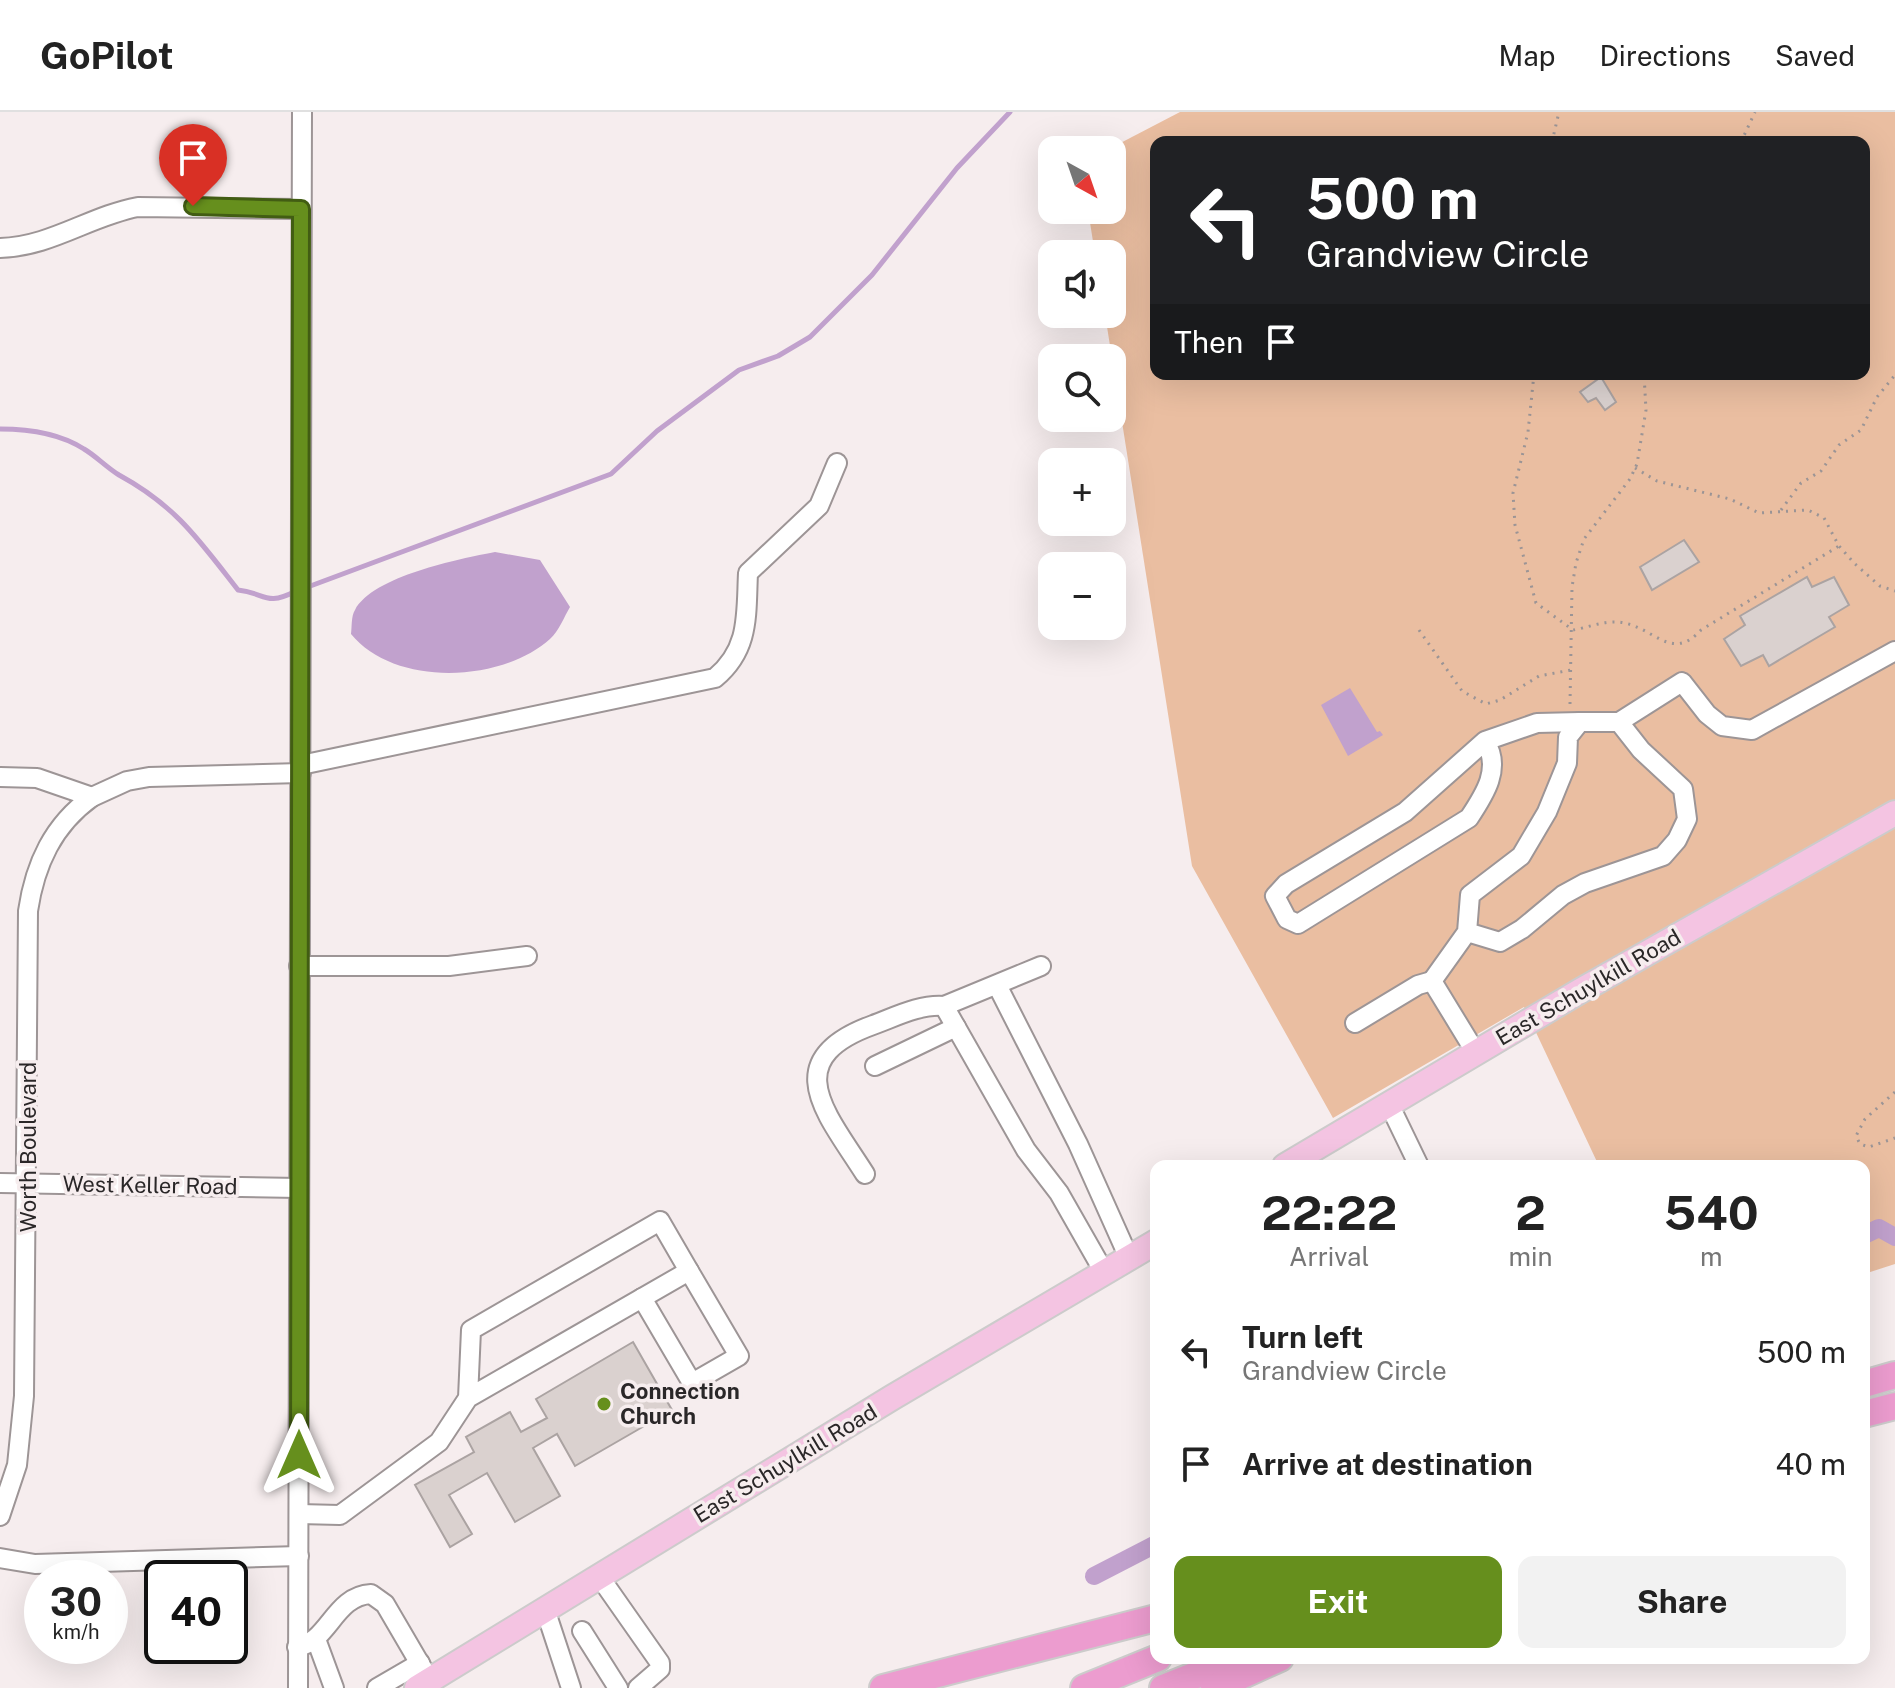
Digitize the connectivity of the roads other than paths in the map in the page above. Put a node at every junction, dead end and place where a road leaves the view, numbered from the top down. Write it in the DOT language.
graph roads {
  1 [pos="302,112"];
  2 [pos="301,209"];
  3 [pos="0,248"];
  4 [pos="837,463"];
  5 [pos="1895,651"];
  6 [pos="1580,722"];
  7 [pos="1619,722"];
  8 [pos="1485,741"];
  9 [pos="301,769"];
  10 [pos="0,777"];
  11 [pos="92,797"];
  12 [pos="1895,813"];
  13 [pos="1467,932"];
  14 [pos="527,956"];
  15 [pos="299,966"];
  16 [pos="1041,966"];
  17 [pos="1432,981"];
  18 [pos="997,985"];
  19 [pos="944,1006"];
  20 [pos="1355,1023"];
  21 [pos="956,1027"];
  22 [pos="1476,1053"];
  23 [pos="875,1066"];
  24 [pos="1389,1104"];
  25 [pos="1295,1160"];
  26 [pos="1416,1160"];
  27 [pos="865,1174"];
  28 [pos="0,1183"];
  29 [pos="28,1183"];
  30 [pos="299,1188"];
  31 [pos="1150,1246"];
  32 [pos="1129,1258"];
  33 [pos="689,1271"];
  34 [pos="1104,1272"];
  35 [pos="642,1298"];
  36 [pos="1895,1375"];
  37 [pos="1870,1382"];
  38 [pos="468,1398"];
  39 [pos="1895,1406"];
  40 [pos="1870,1412"];
  41 [pos="299,1514"];
  42 [pos="0,1516"];
  43 [pos="299,1556"];
  44 [pos="0,1558"];
  45 [pos="599,1576"];
  46 [pos="545,1609"];
  47 [pos="1150,1620"];
  48 [pos="582,1631"];
  49 [pos="316,1639"];
  50 [pos="297,1647"];
  51 [pos="1150,1661"];
  52 [pos="1224,1664"];
  53 [pos="1267,1664"];
  54 [pos="422,1677"];
  55 [pos="298,1688"];
  56 [pos="334,1688"];
  57 [pos="377,1688"];
  58 [pos="571,1688"];
  59 [pos="618,1688"];
  60 [pos="638,1688"];
  61 [pos="883,1688"];
  62 [pos="1084,1688"];
  63 [pos="1163,1688"];
  64 [pos="1214,1688"];
  1 -- 2 [label="street"];
  2 -- 3 [label="street"];
  2 -- 9 [label="street"];
  4 -- 9 [label="street"];
  5 -- 7 [label="street"];
  6 -- 7 [label="street"];
  6 -- 8 [label="street"];
  6 -- 13 [label="street"];
  7 -- 13 [label="street"];
  8 -- 8 [label="street"];
  9 -- 11 [label="street"];
  9 -- 15 [label="street"];
  10 -- 11 [label="street"];
  11 -- 29 [label="street, Worth Boulevard"];
  12 -- 22 [label="main road, East Schuylkill Road"];
  13 -- 17 [label="street"];
  14 -- 15 [label="street"];
  15 -- 30 [label="street"];
  16 -- 18 [label="street"];
  17 -- 20 [label="street"];
  17 -- 22 [label="street"];
  18 -- 19 [label="street"];
  18 -- 32 [label="street"];
  19 -- 21 [label="street"];
  19 -- 27 [label="street"];
  21 -- 23 [label="street"];
  21 -- 34 [label="street"];
  22 -- 24 [label="main road, East Schuylkill Road"];
  24 -- 25 [label="main road, East Schuylkill Road"];
  24 -- 26 [label="street"];
  28 -- 29 [label="street, West Keller Road"];
  29 -- 30 [label="street, West Keller Road"];
  29 -- 42 [label="street, Worth Boulevard"];
  30 -- 41 [label="street"];
  31 -- 32 [label="main road, East Schuylkill Road"];
  32 -- 34 [label="main road, East Schuylkill Road"];
  33 -- 35 [label="street"];
  33 -- 35 [label="street"];
  33 -- 38 [label="street"];
  34 -- 45 [label="main road, East Schuylkill Road"];
  35 -- 38 [label="street"];
  36 -- 37 [label="highway"];
  38 -- 41 [label="street"];
  39 -- 40 [label="highway"];
  41 -- 43 [label="street"];
  43 -- 44 [label="street"];
  43 -- 50 [label="street"];
  45 -- 46 [label="main road, East Schuylkill Road"];
  45 -- 60 [label="street"];
  46 -- 54 [label="main road, East Schuylkill Road"];
  46 -- 58 [label="street"];
  47 -- 61 [label="highway"];
  48 -- 59 [label="street"];
  49 -- 50 [label="street"];
  49 -- 54 [label="street"];
  49 -- 56 [label="street"];
  50 -- 55 [label="street"];
  51 -- 62 [label="highway"];
  52 -- 63 [label="highway"];
  53 -- 64 [label="highway"];
  54 -- 57 [label="street"];
}
